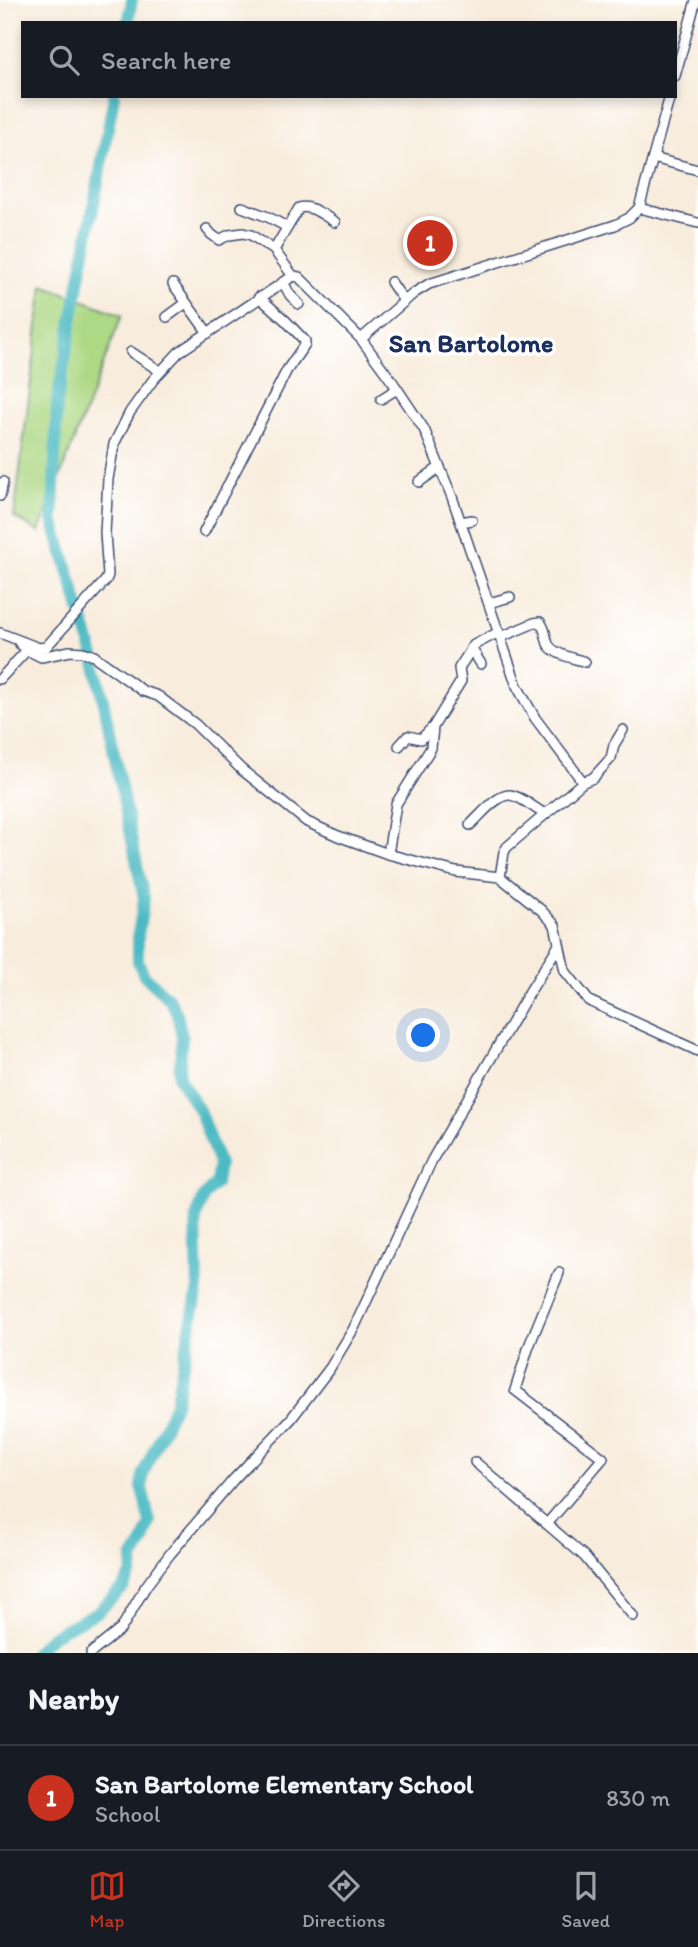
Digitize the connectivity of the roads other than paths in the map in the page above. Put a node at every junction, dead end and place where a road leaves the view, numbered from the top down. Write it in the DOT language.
graph roads {
  1 [pos="696,0"];
  2 [pos="677,69"];
  3 [pos="669,98"];
  4 [pos="653,158"];
  5 [pos="698,170"];
  6 [pos="242,207"];
  7 [pos="639,208"];
  8 [pos="335,222"];
  9 [pos="698,223"];
  10 [pos="287,227"];
  11 [pos="207,229"];
  12 [pos="274,250"];
  13 [pos="293,276"];
  14 [pos="284,282"];
  15 [pos="391,282"];
  16 [pos="173,284"];
  17 [pos="259,297"];
  18 [pos="404,301"];
  19 [pos="186,303"];
  20 [pos="299,304"];
  21 [pos="167,317"];
  22 [pos="208,333"];
  23 [pos="360,339"];
  24 [pos="131,352"];
  25 [pos="159,371"];
  26 [pos="397,389"];
  27 [pos="381,399"];
  28 [pos="440,467"];
  29 [pos="3,482"];
  30 [pos="419,482"];
  31 [pos="0,496"];
  32 [pos="472,520"];
  33 [pos="461,522"];
  34 [pos="204,532"];
  35 [pos="510,597"];
  36 [pos="489,603"];
  37 [pos="0,633"];
  38 [pos="500,634"];
  39 [pos="18,639"];
  40 [pos="471,648"];
  41 [pos="27,650"];
  42 [pos="585,662"];
  43 [pos="481,664"];
  44 [pos="0,679"];
  45 [pos="433,727"];
  46 [pos="623,730"];
  47 [pos="399,746"];
  48 [pos="583,782"];
  49 [pos="545,814"];
  50 [pos="470,825"];
  51 [pos="388,854"];
  52 [pos="500,877"];
  53 [pos="559,945"];
  54 [pos="698,1051"];
  55 [pos="558,1273"];
  56 [pos="475,1462"];
  57 [pos="547,1524"];
  58 [pos="633,1616"];
  59 [pos="91,1653"];
  1 -- 2 [label="street"];
  3 -- 4 [label="street"];
  4 -- 5 [label="street"];
  4 -- 7 [label="street"];
  6 -- 10 [label="street"];
  7 -- 9 [label="street"];
  7 -- 18 [label="street"];
  8 -- 10 [label="street"];
  10 -- 12 [label="street"];
  11 -- 12 [label="street"];
  12 -- 13 [label="street"];
  13 -- 14 [label="street"];
  13 -- 23 [label="street"];
  14 -- 17 [label="street"];
  14 -- 20 [label="street"];
  15 -- 18 [label="street"];
  16 -- 19 [label="street"];
  17 -- 22 [label="street"];
  17 -- 34 [label="street"];
  18 -- 23 [label="street"];
  19 -- 21 [label="street"];
  19 -- 22 [label="street"];
  22 -- 25 [label="street"];
  23 -- 26 [label="street"];
  24 -- 25 [label="street"];
  25 -- 39 [label="street"];
  26 -- 27 [label="street"];
  26 -- 28 [label="street"];
  28 -- 30 [label="street"];
  28 -- 33 [label="street"];
  29 -- 31 [label="street"];
  32 -- 33 [label="street"];
  33 -- 36 [label="street"];
  35 -- 36 [label="street"];
  36 -- 38 [label="street"];
  37 -- 39 [label="street"];
  38 -- 40 [label="street"];
  38 -- 42 [label="street"];
  38 -- 48 [label="street"];
  39 -- 41 [label="street"];
  40 -- 43 [label="street"];
  40 -- 45 [label="street"];
  41 -- 44 [label="street"];
  41 -- 51 [label="street"];
  45 -- 47 [label="street"];
  45 -- 51 [label="street"];
  46 -- 48 [label="street"];
  48 -- 49 [label="street"];
  49 -- 50 [label="street"];
  49 -- 52 [label="street"];
  51 -- 52 [label="street"];
  52 -- 53 [label="street"];
  53 -- 54 [label="street"];
  53 -- 59 [label="street"];
  55 -- 57 [label="street"];
  56 -- 57 [label="street"];
  57 -- 58 [label="street"];
}
